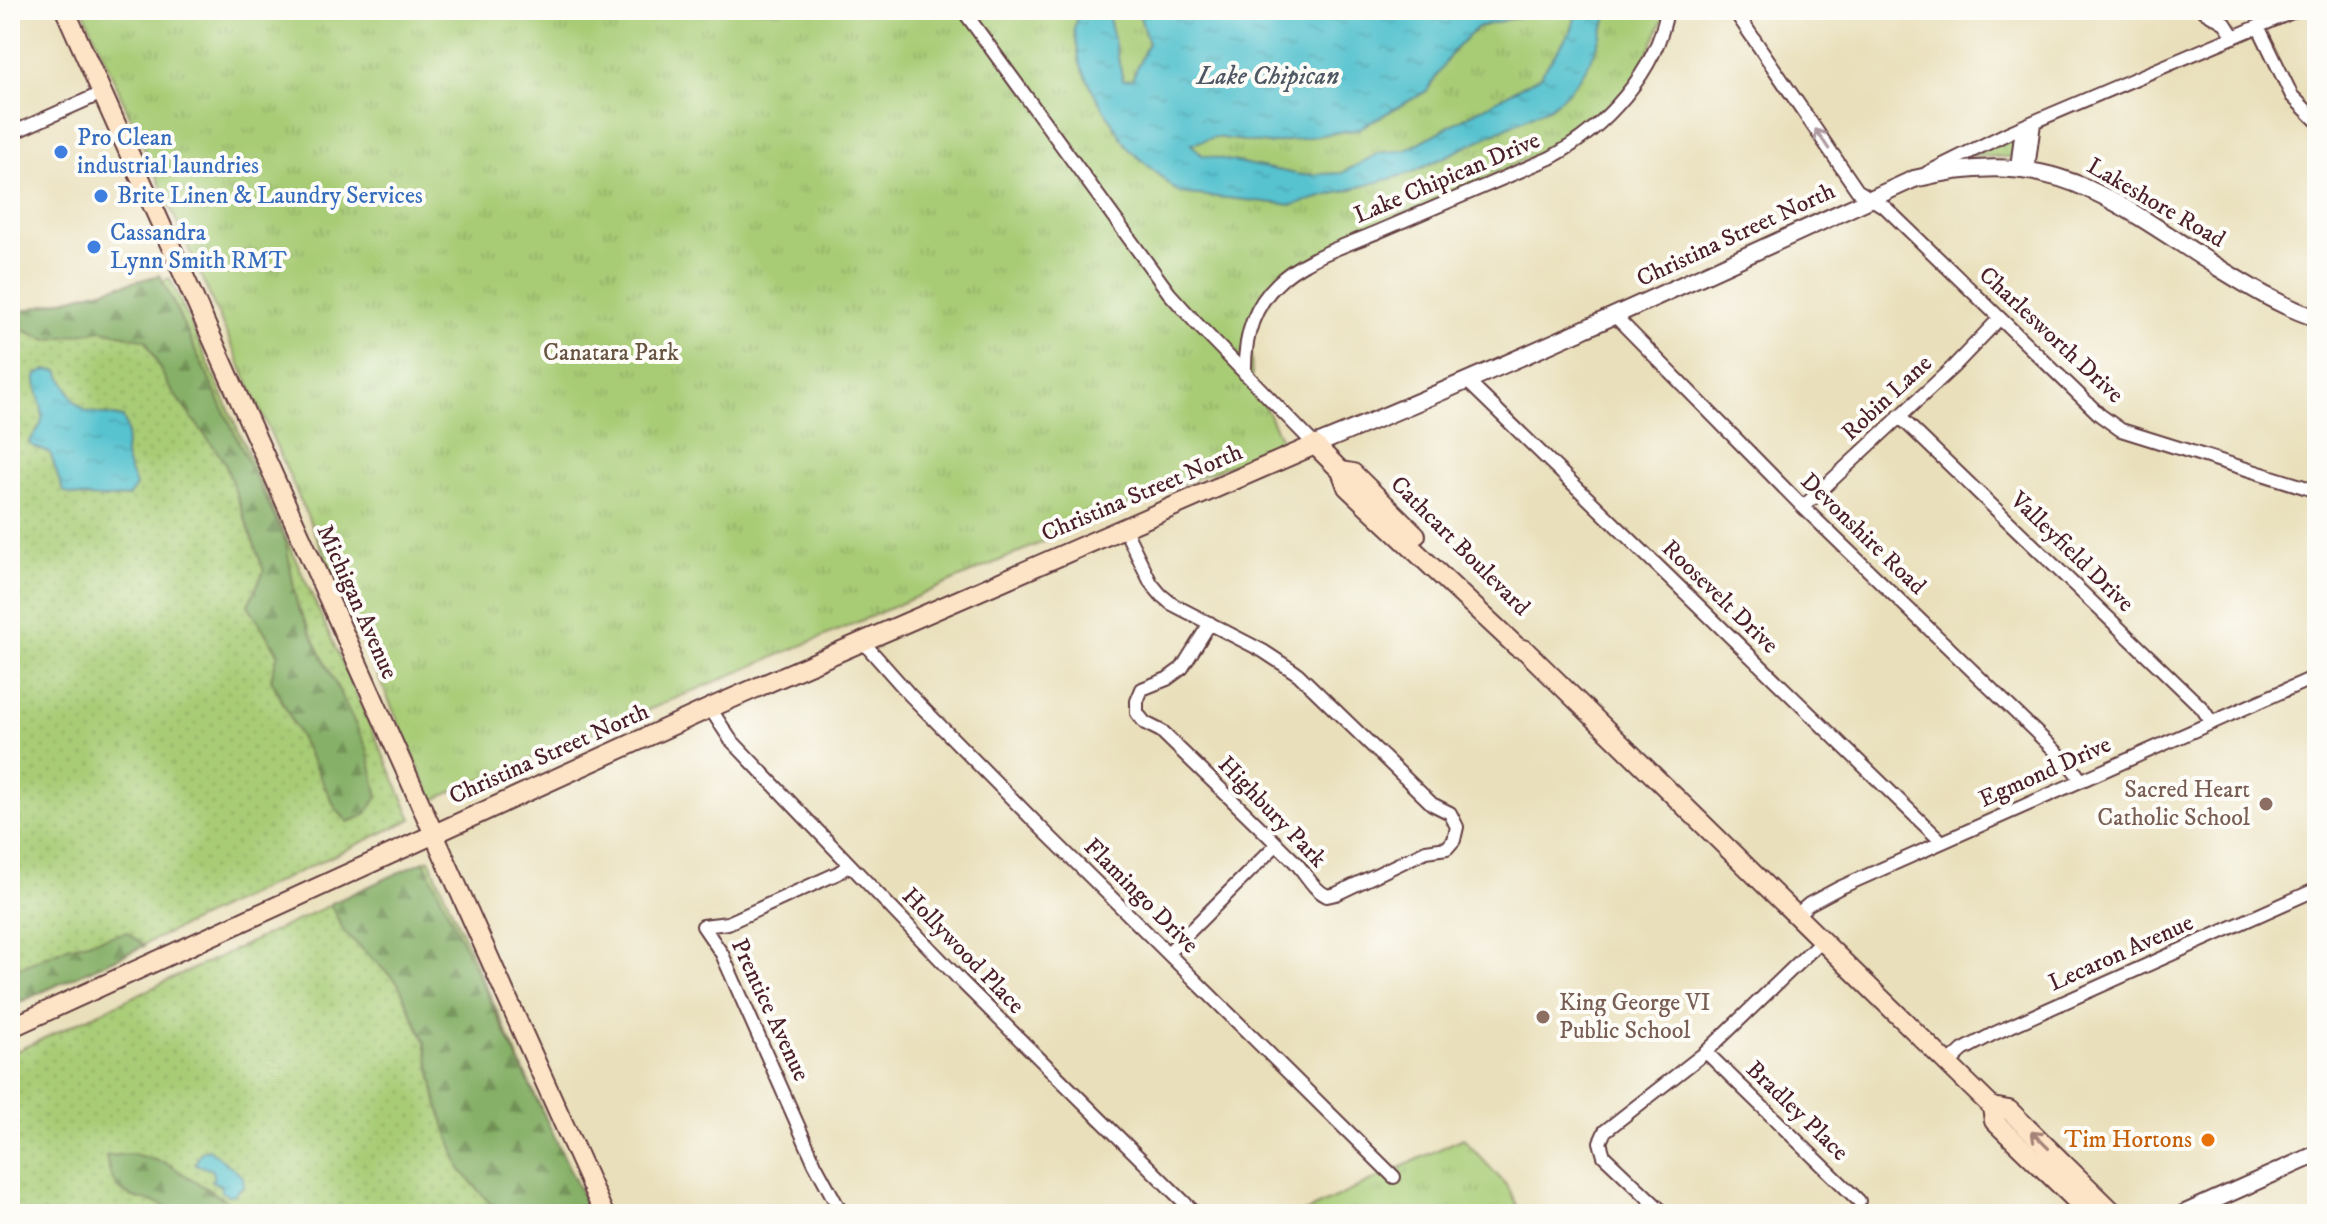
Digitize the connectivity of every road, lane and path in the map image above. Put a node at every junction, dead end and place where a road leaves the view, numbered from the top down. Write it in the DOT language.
graph roads {
  1 [pos="65,10"];
  2 [pos="963,10"];
  3 [pos="1667,10"];
  4 [pos="1734,10"];
  5 [pos="2203,10"];
  6 [pos="2297,10"];
  7 [pos="2259,28"];
  8 [pos="2234,37"];
  9 [pos="102,93"];
  10 [pos="2317,121"];
  11 [pos="2028,125"];
  12 [pos="10,134"];
  13 [pos="2022,168"];
  14 [pos="1914,179"];
  15 [pos="1870,199"];
  16 [pos="1616,317"];
  17 [pos="2317,318"];
  18 [pos="1999,319"];
  19 [pos="1245,374"];
  20 [pos="1468,382"];
  21 [pos="1899,416"];
  22 [pos="1315,445"];
  23 [pos="2317,491"];
  24 [pos="1803,507"];
  25 [pos="1123,526"];
  26 [pos="1210,623"];
  27 [pos="863,642"];
  28 [pos="2317,676"];
  29 [pos="710,708"];
  30 [pos="2212,723"];
  31 [pos="2081,780"];
  32 [pos="434,833"];
  33 [pos="1942,842"];
  34 [pos="1277,844"];
  35 [pos="849,865"];
  36 [pos="2317,889"];
  37 [pos="1795,916"];
  38 [pos="1821,941"];
  39 [pos="1168,953"];
  40 [pos="10,1028"];
  41 [pos="1706,1052"];
  42 [pos="1948,1064"];
  43 [pos="1992,1107"];
  44 [pos="2317,1154"];
  45 [pos="1394,1177"];
  46 [pos="1859,1201"];
  47 [pos="604,1214"];
  48 [pos="842,1214"];
  49 [pos="1196,1214"];
  50 [pos="1665,1214"];
  51 [pos="2090,1214"];
  52 [pos="2115,1214"];
  53 [pos="2183,1214"];
  1 -- 9 [label="main road, Michigan Avenue"];
  2 -- 19 [label="street"];
  3 -- 19 [label="street, Lake Chipican Drive"];
  15 -- 4 [label="street, Charlesworth Drive, one-way"];
  5 -- 8 [label="street"];
  6 -- 7 [label="street, Christina Street North"];
  7 -- 8 [label="street, Christina Street North"];
  7 -- 10 [label="street"];
  8 -- 11 [label="street, Christina Street North"];
  9 -- 12 [label="street"];
  9 -- 32 [label="main road, Michigan Avenue"];
  11 -- 13 [label="street"];
  11 -- 14 [label="street, Christina Street North"];
  13 -- 14 [label="street, Lakeshore Road"];
  13 -- 17 [label="street, Lakeshore Road"];
  14 -- 15 [label="street, Christina Street North"];
  15 -- 16 [label="street, Christina Street North"];
  15 -- 18 [label="street, Charlesworth Drive"];
  16 -- 20 [label="street, Christina Street North"];
  16 -- 24 [label="street, Devonshire Road"];
  18 -- 21 [label="street, Robin Lane"];
  18 -- 23 [label="street, Charlesworth Drive"];
  19 -- 22 [label="street"];
  20 -- 22 [label="street, Christina Street North"];
  20 -- 33 [label="street, Roosevelt Drive"];
  21 -- 24 [label="street, Robin Lane"];
  21 -- 30 [label="street, Valleyfield Drive"];
  22 -- 25 [label="main road, Christina Street North"];
  22 -- 37 [label="main road, Cathcart Boulevard"];
  24 -- 31 [label="street, Devonshire Road"];
  25 -- 26 [label="street, Highbury Park"];
  25 -- 27 [label="main road, Christina Street North"];
  26 -- 34 [label="street, Highbury Park"];
  26 -- 34 [label="street, Highbury Park"];
  27 -- 29 [label="main road, Christina Street North"];
  27 -- 39 [label="street, Flamingo Drive"];
  28 -- 30 [label="street, Egmond Drive"];
  29 -- 32 [label="main road, Christina Street North"];
  29 -- 35 [label="street, Hollywood Place"];
  30 -- 31 [label="street, Egmond Drive"];
  31 -- 33 [label="street, Egmond Drive"];
  32 -- 40 [label="main road, Christina Street North"];
  32 -- 47 [label="main road, Michigan Avenue"];
  33 -- 37 [label="street, Egmond Drive"];
  34 -- 39 [label="street"];
  35 -- 48 [label="street, Prentice Avenue"];
  35 -- 49 [label="street, Hollywood Place"];
  36 -- 42 [label="street, Lecaron Avenue"];
  37 -- 38 [label="main road, Cathcart Boulevard"];
  38 -- 41 [label="street"];
  38 -- 42 [label="main road, Cathcart Boulevard"];
  39 -- 45 [label="street, Flamingo Drive"];
  41 -- 46 [label="street, Bradley Place"];
  41 -- 50 [label="street"];
  42 -- 43 [label="main road, Cathcart Boulevard"];
  43 -- 51 [label="main road"];
  52 -- 43 [label="main road, one-way"];
  44 -- 53 [label="street"];
}
